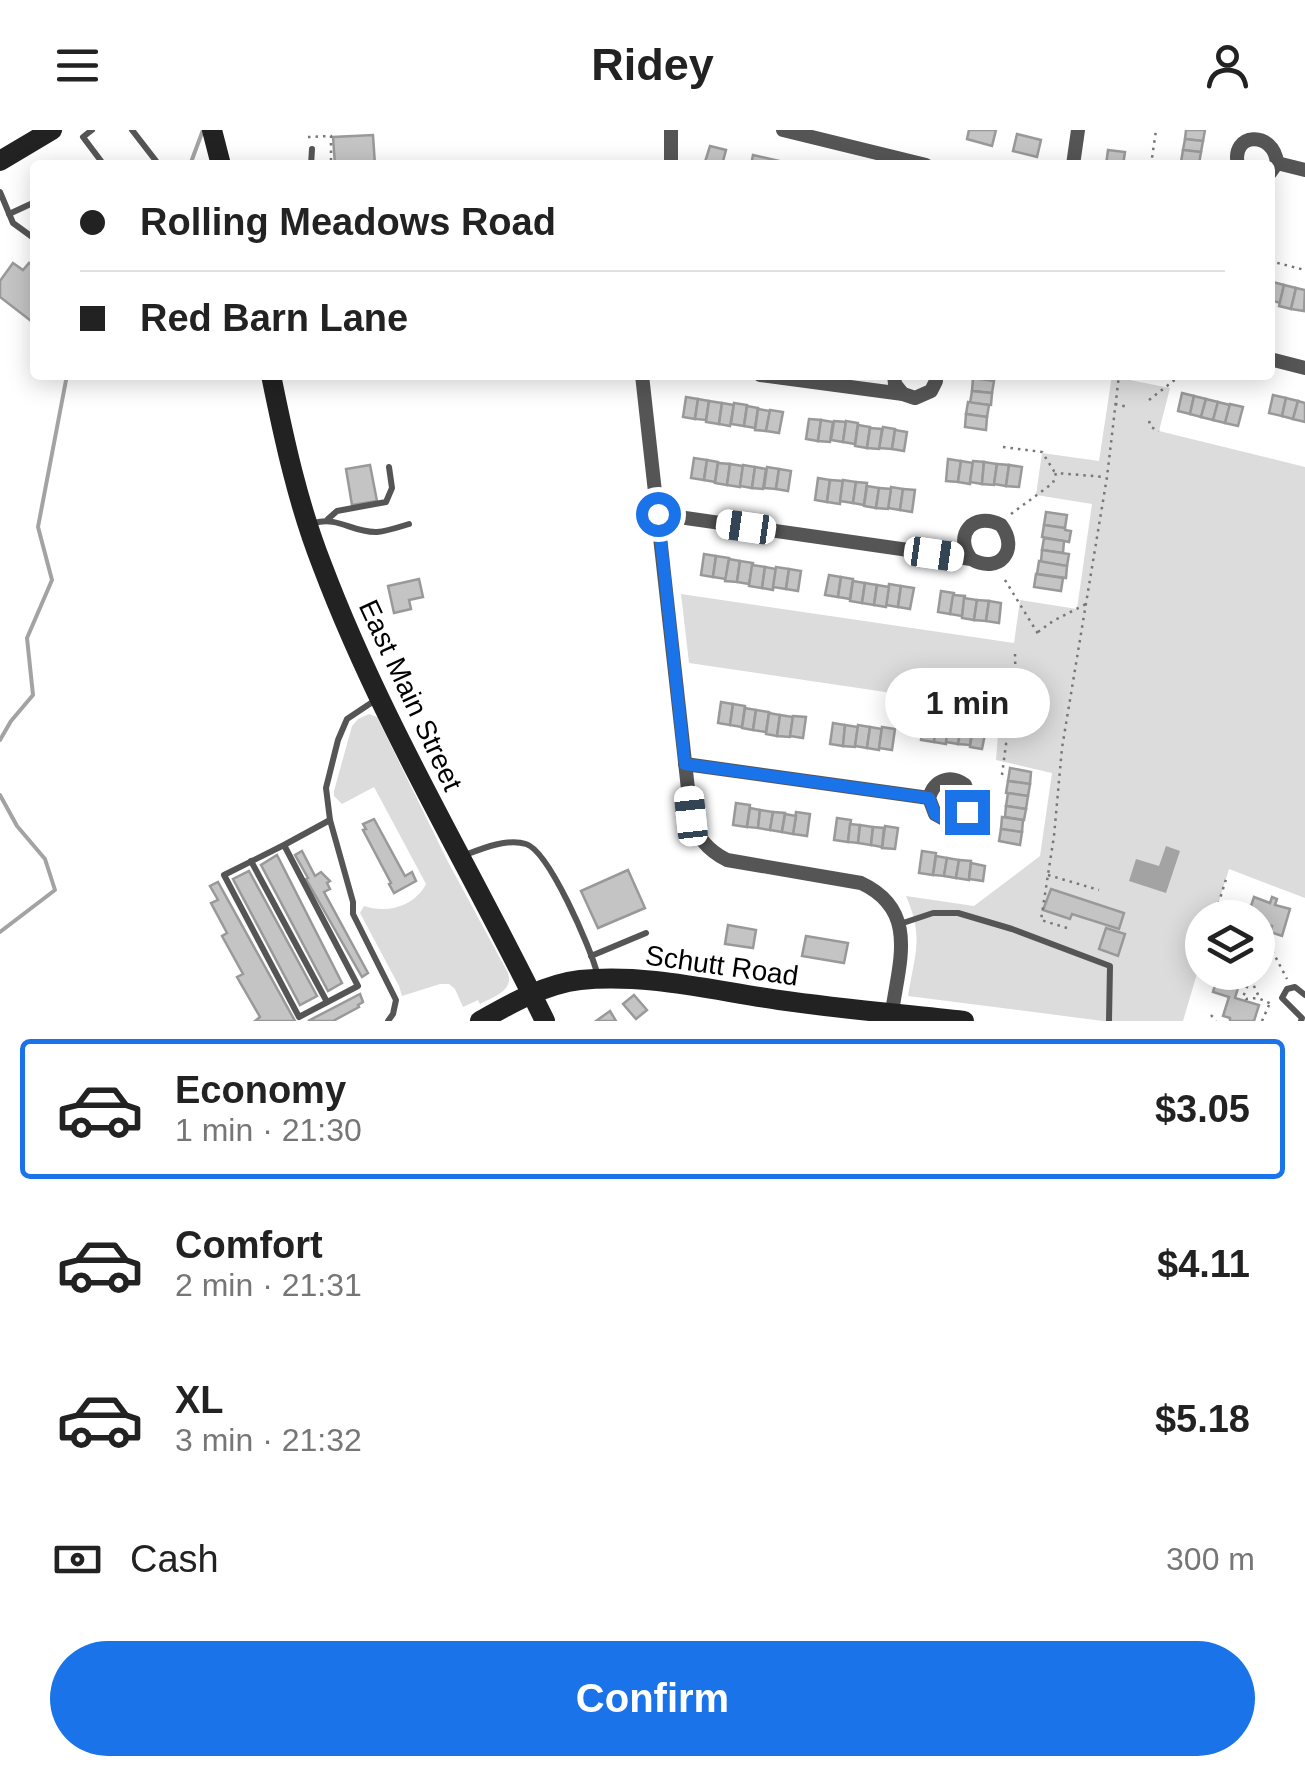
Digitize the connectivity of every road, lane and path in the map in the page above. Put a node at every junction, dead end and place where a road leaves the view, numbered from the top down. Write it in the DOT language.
graph roads {
  1 [pos="52,130"];
  2 [pos="92,130"];
  3 [pos="132,130"];
  4 [pos="671,130"];
  5 [pos="783,130"];
  6 [pos="1078,130"];
  7 [pos="1156,130"];
  8 [pos="212,132"];
  9 [pos="308,138"];
  10 [pos="312,150"];
  11 [pos="100,160"];
  12 [pos="155,160"];
  13 [pos="220,160"];
  14 [pos="311,160"];
  15 [pos="332,160"];
  16 [pos="671,160"];
  17 [pos="906,160"];
  18 [pos="1074,160"];
  19 [pos="1152,160"];
  20 [pos="1236,160"];
  21 [pos="1275,160"];
  22 [pos="0,162"];
  23 [pos="1275,168"];
  24 [pos="1305,170"];
  25 [pos="0,192"];
  26 [pos="30,204"];
  27 [pos="9,214"];
  28 [pos="30,235"];
  29 [pos="1275,262"];
  30 [pos="1305,270"];
  31 [pos="1275,360"];
  32 [pos="1305,368"];
  33 [pos="272,380"];
  34 [pos="643,380"];
  35 [pos="798,380"];
  36 [pos="895,380"];
  37 [pos="935,380"];
  38 [pos="1119,380"];
  39 [pos="1175,380"];
  40 [pos="903,394"];
  41 [pos="1149,400"];
  42 [pos="1115,404"];
  43 [pos="1128,407"];
  44 [pos="1149,421"];
  45 [pos="1159,431"];
  46 [pos="1004,447"];
  47 [pos="389,467"];
  48 [pos="1058,472"];
  49 [pos="1107,477"];
  50 [pos="658,514"];
  51 [pos="1011,514"];
  52 [pos="318,522"];
  53 [pos="409,524"];
  54 [pos="971,560"];
  55 [pos="1005,580"];
  56 [pos="1086,604"];
  57 [pos="1016,654"];
  58 [pos="380,698"];
  59 [pos="685,764"];
  60 [pos="1002,775"];
  61 [pos="929,798"];
  62 [pos="330,820"];
  63 [pos="284,845"];
  64 [pos="460,857"];
  65 [pos="250,861"];
  66 [pos="1047,874"];
  67 [pos="1227,876"];
  68 [pos="1099,890"];
  69 [pos="1220,900"];
  70 [pos="900,924"];
  71 [pos="1067,928"];
  72 [pos="646,933"];
  73 [pos="1275,955"];
  74 [pos="591,956"];
  75 [pos="598,979"];
  76 [pos="1288,981"];
  77 [pos="1246,990"];
  78 [pos="1256,990"];
  79 [pos="532,995"];
  80 [pos="1305,995"];
  81 [pos="1259,998"];
  82 [pos="327,1002"];
  83 [pos="892,1012"];
  84 [pos="1211,1014"];
  85 [pos="1303,1019"];
  86 [pos="388,1021"];
  87 [pos="480,1021"];
  88 [pos="546,1021"];
  89 [pos="964,1021"];
  90 [pos="1109,1021"];
  91 [pos="1216,1021"];
  92 [pos="1262,1021"];
  1 -- 22 [label="main road"];
  2 -- 11 [label="lane"];
  3 -- 12 [label="lane"];
  4 -- 16 [label="street"];
  5 -- 17 [label="street"];
  6 -- 18 [label="street"];
  7 -- 19 [label="path"];
  8 -- 13 [label="main road"];
  9 -- 15 [label="path"];
  10 -- 14 [label="lane"];
  20 -- 21 [label="street"];
  23 -- 24 [label="street"];
  25 -- 27 [label="lane"];
  26 -- 27 [label="lane"];
  27 -- 28 [label="lane"];
  29 -- 30 [label="path"];
  31 -- 32 [label="street"];
  33 -- 52 [label="main road, East Main Street"];
  34 -- 50 [label="street"];
  35 -- 40 [label="street"];
  36 -- 40 [label="street"];
  37 -- 40 [label="street"];
  38 -- 42 [label="path"];
  39 -- 41 [label="path"];
  42 -- 43 [label="path"];
  42 -- 49 [label="path"];
  44 -- 45 [label="path"];
  46 -- 48 [label="path"];
  47 -- 52 [label="lane"];
  48 -- 49 [label="path"];
  48 -- 51 [label="path"];
  49 -- 56 [label="path"];
  50 -- 54 [label="street"];
  50 -- 59 [label="street"];
  52 -- 53 [label="lane"];
  52 -- 58 [label="main road, East Main Street"];
  55 -- 56 [label="path"];
  56 -- 66 [label="path"];
  57 -- 60 [label="path"];
  58 -- 62 [label="lane"];
  58 -- 64 [label="main road, East Main Street"];
  59 -- 61 [label="street"];
  59 -- 70 [label="street"];
  62 -- 63 [label="lane"];
  62 -- 86 [label="lane"];
  63 -- 65 [label="lane"];
  63 -- 82 [label="lane"];
  64 -- 74 [label="lane"];
  64 -- 79 [label="main road, East Main Street"];
  65 -- 82 [label="lane"];
  65 -- 82 [label="lane"];
  66 -- 68 [label="path"];
  66 -- 71 [label="path"];
  67 -- 69 [label="path"];
  70 -- 83 [label="street"];
  70 -- 90 [label="lane"];
  72 -- 74 [label="lane"];
  73 -- 76 [label="path"];
  74 -- 75 [label="lane"];
  75 -- 79 [label="main road, Schutt Road"];
  75 -- 83 [label="main road, Schutt Road"];
  77 -- 81 [label="path"];
  78 -- 81 [label="path"];
  79 -- 87 [label="main road, Schutt Road"];
  79 -- 88 [label="main road, East Main Street"];
  80 -- 85 [label="lane"];
  81 -- 92 [label="path"];
  83 -- 89 [label="main road, Schutt Road"];
  84 -- 91 [label="path"];
}
